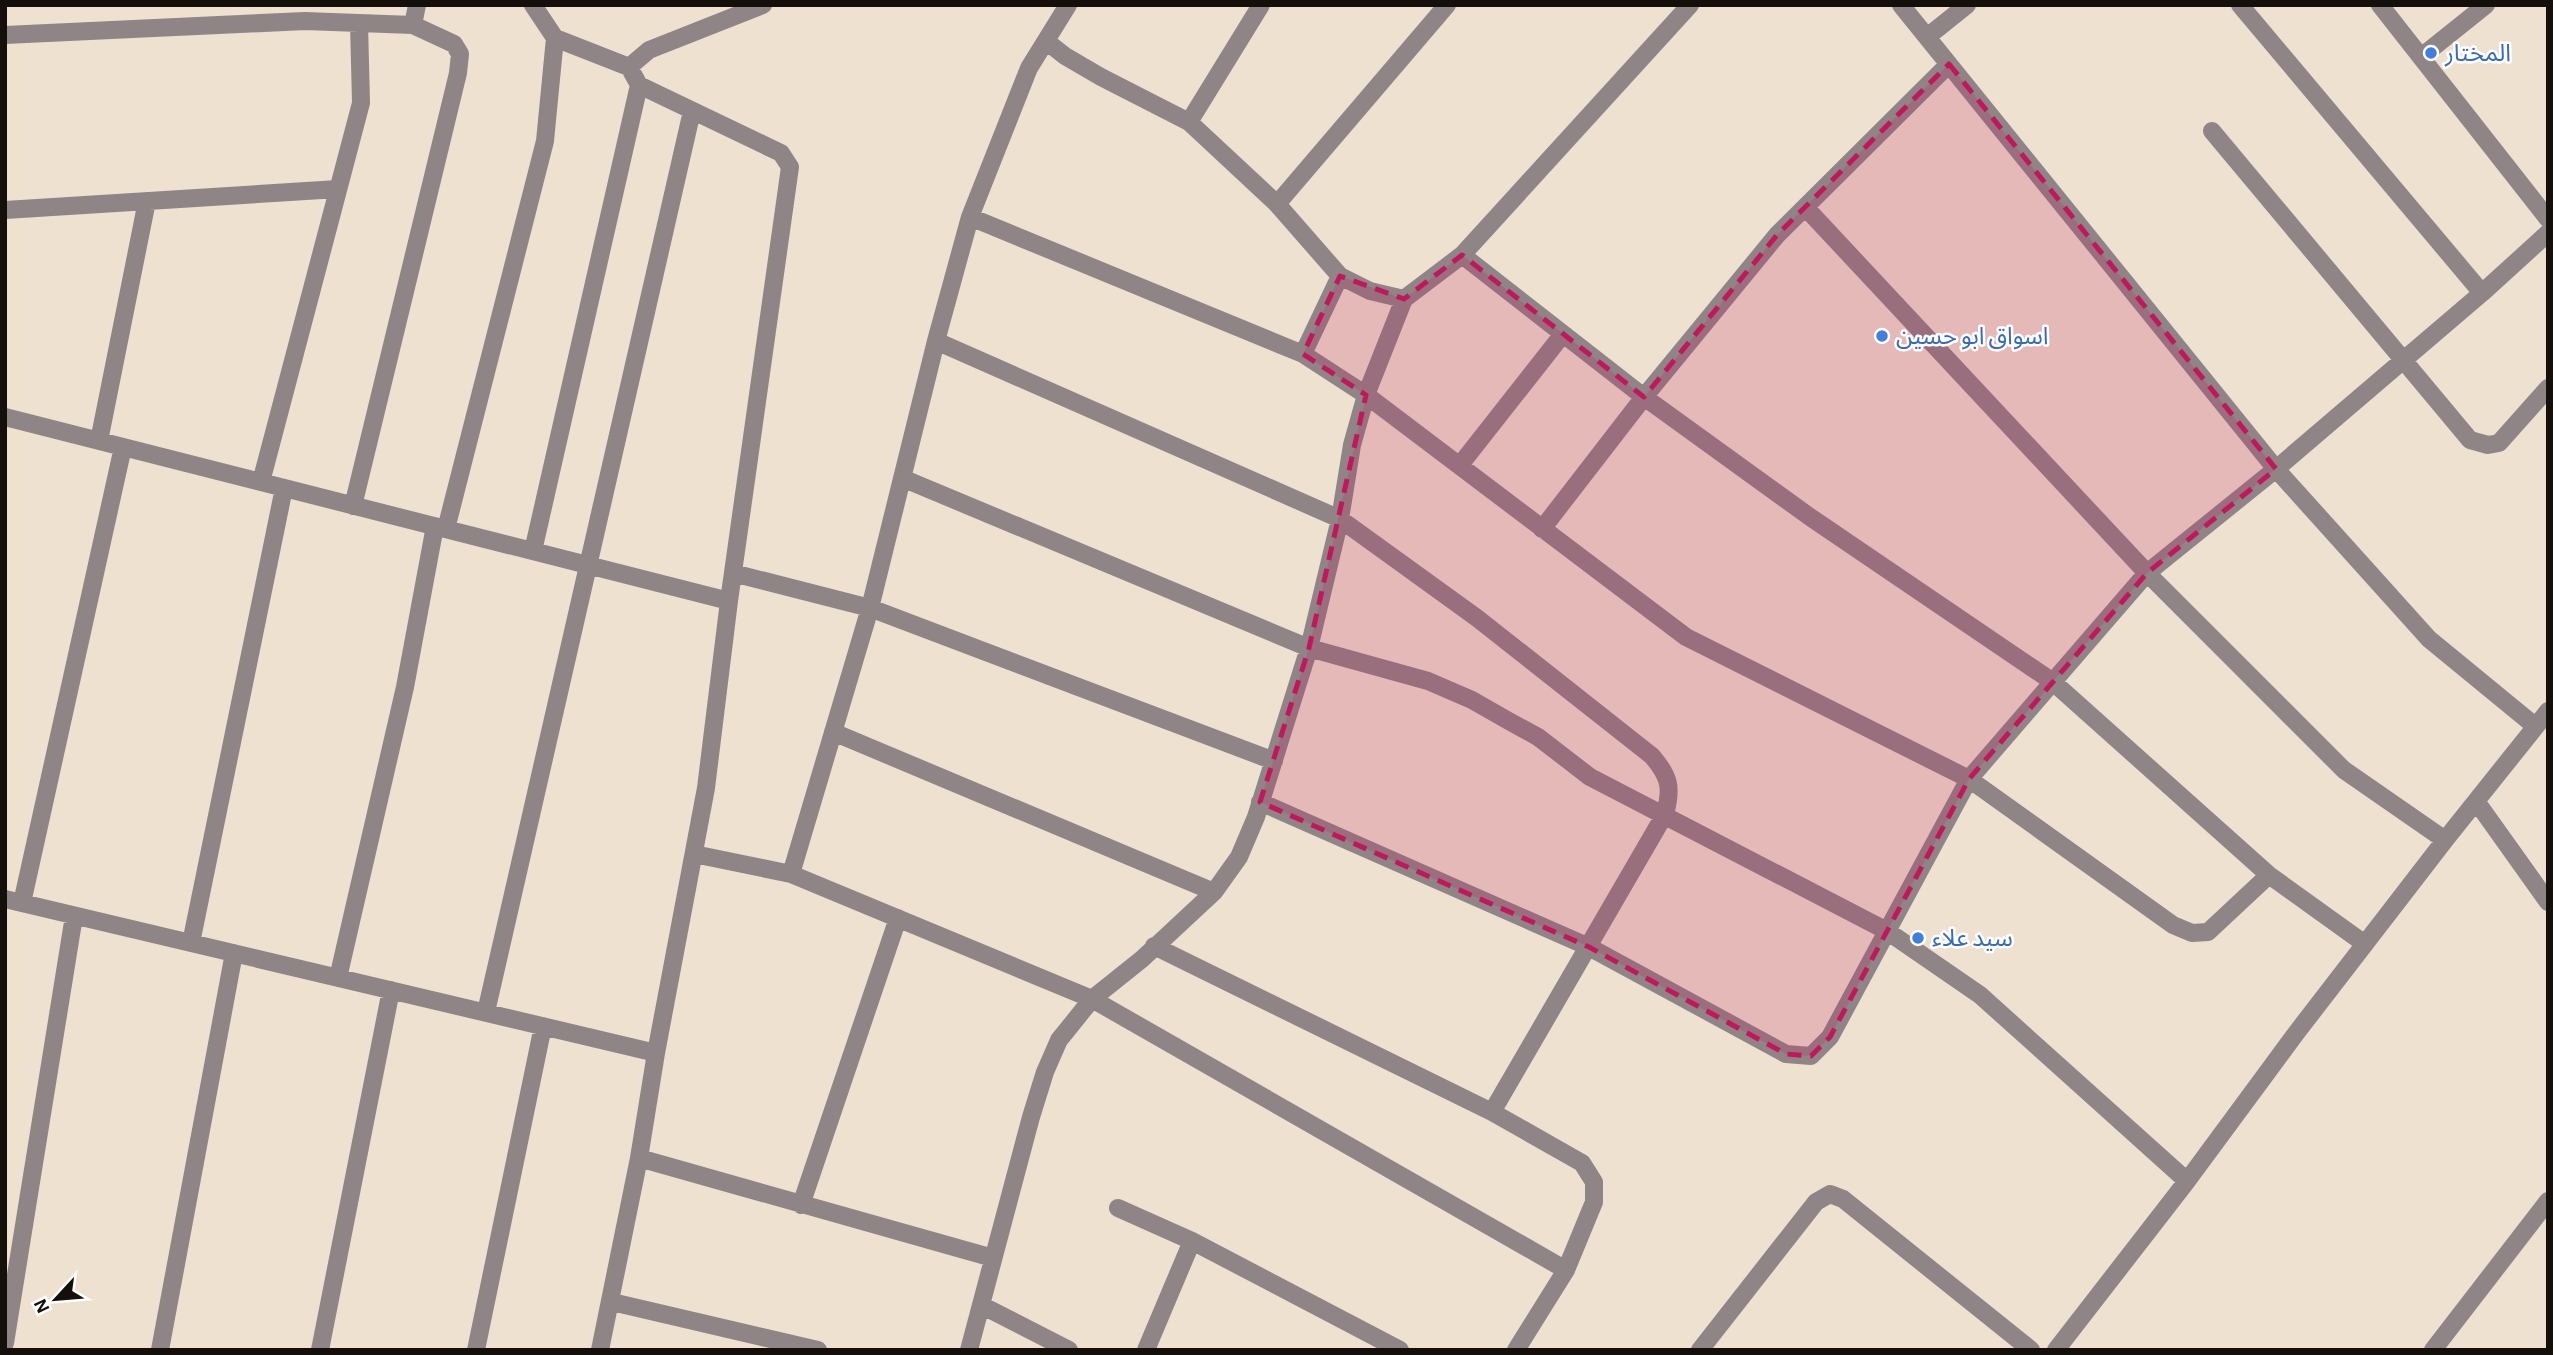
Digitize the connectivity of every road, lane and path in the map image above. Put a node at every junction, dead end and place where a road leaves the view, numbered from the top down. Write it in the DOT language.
graph roads {
  1 [pos="418,5"];
  2 [pos="533,5"];
  3 [pos="763,5"];
  4 [pos="1068,5"];
  5 [pos="1261,5"];
  6 [pos="1447,5"];
  7 [pos="1901,5"];
  8 [pos="1967,5"];
  9 [pos="2240,5"];
  10 [pos="2381,5"];
  11 [pos="2486,5"];
  12 [pos="1683,8"];
  13 [pos="359,23"];
  14 [pos="413,24"];
  15 [pos="5,35"];
  16 [pos="1927,37"];
  17 [pos="555,38"];
  18 [pos="1046,41"];
  19 [pos="2421,57"];
  20 [pos="1949,64"];
  21 [pos="629,67"];
  22 [pos="639,85"];
  23 [pos="692,111"];
  24 [pos="1189,122"];
  25 [pos="2212,131"];
  26 [pos="338,188"];
  27 [pos="147,201"];
  28 [pos="1277,204"];
  29 [pos="1805,207"];
  30 [pos="5,210"];
  31 [pos="970,217"];
  32 [pos="2548,219"];
  33 [pos="2548,233"];
  34 [pos="1462,255"];
  35 [pos="1340,276"];
  36 [pos="2482,293"];
  37 [pos="1404,299"];
  38 [pos="1563,334"];
  39 [pos="936,341"];
  40 [pos="1303,354"];
  41 [pos="2403,361"];
  42 [pos="2548,388"];
  43 [pos="1366,395"];
  44 [pos="1644,397"];
  45 [pos="5,417"];
  46 [pos="99,441"];
  47 [pos="123,447"];
  48 [pos="1460,466"];
  49 [pos="2276,469"];
  50 [pos="902,478"];
  51 [pos="261,482"];
  52 [pos="284,488"];
  53 [pos="354,506"];
  54 [pos="1340,519"];
  55 [pos="440,528"];
  56 [pos="1542,528"];
  57 [pos="533,551"];
  58 [pos="587,565"];
  59 [pos="733,573"];
  60 [pos="2147,573"];
  61 [pos="729,601"];
  62 [pos="870,608"];
  63 [pos="1309,648"];
  64 [pos="2053,682"];
  65 [pos="2548,712"];
  66 [pos="2535,726"];
  67 [pos="833,732"];
  68 [pos="1274,761"];
  69 [pos="1969,779"];
  70 [pos="2476,800"];
  71 [pos="1260,802"];
  72 [pos="1665,814"];
  73 [pos="2445,840"];
  74 [pos="694,854"];
  75 [pos="791,874"];
  76 [pos="2269,875"];
  77 [pos="1214,892"];
  78 [pos="13,901"];
  79 [pos="2548,902"];
  80 [pos="75,916"];
  81 [pos="898,918"];
  82 [pos="1887,931"];
  83 [pos="191,943"];
  84 [pos="2365,944"];
  85 [pos="1154,946"];
  86 [pos="1589,947"];
  87 [pos="234,953"];
  88 [pos="338,978"];
  89 [pos="391,990"];
  90 [pos="1092,999"];
  91 [pos="486,1012"];
  92 [pos="543,1026"];
  93 [pos="656,1053"];
  94 [pos="1492,1112"];
  95 [pos="639,1158"];
  96 [pos="2187,1181"];
  97 [pos="2548,1201"];
  98 [pos="801,1205"];
  99 [pos="1118,1208"];
  100 [pos="1192,1241"];
  101 [pos="993,1258"];
  102 [pos="1566,1270"];
  103 [pos="612,1302"];
  104 [pos="981,1305"];
  105 [pos="5,1343"];
  106 [pos="160,1350"];
  107 [pos="320,1350"];
  108 [pos="476,1350"];
  109 [pos="600,1350"];
  110 [pos="818,1350"];
  111 [pos="969,1350"];
  112 [pos="1069,1350"];
  113 [pos="1146,1350"];
  114 [pos="1400,1350"];
  115 [pos="1516,1350"];
  116 [pos="1700,1350"];
  117 [pos="2031,1350"];
  118 [pos="2056,1350"];
  119 [pos="2433,1350"];
  1 -- 14 [label="street"];
  2 -- 17 [label="street"];
  3 -- 21 [label="street"];
  4 -- 18 [label="street"];
  5 -- 24 [label="street"];
  6 -- 28 [label="street"];
  7 -- 16 [label="street"];
  8 -- 16 [label="street"];
  9 -- 36 [label="street"];
  10 -- 19 [label="street"];
  11 -- 19 [label="street"];
  12 -- 34 [label="street"];
  13 -- 14 [label="street"];
  13 -- 15 [label="street"];
  13 -- 26 [label="street"];
  14 -- 53 [label="street"];
  16 -- 20 [label="street"];
  17 -- 21 [label="street"];
  17 -- 55 [label="street"];
  18 -- 24 [label="street"];
  18 -- 31 [label="street"];
  19 -- 32 [label="street"];
  20 -- 29 [label="street"];
  20 -- 49 [label="street"];
  21 -- 22 [label="street"];
  22 -- 23 [label="street"];
  22 -- 57 [label="street"];
  23 -- 58 [label="street"];
  23 -- 59 [label="street"];
  24 -- 28 [label="street"];
  25 -- 41 [label="street"];
  26 -- 27 [label="street"];
  26 -- 51 [label="street"];
  27 -- 30 [label="street"];
  27 -- 46 [label="street"];
  28 -- 35 [label="street"];
  29 -- 44 [label="street"];
  29 -- 60 [label="street"];
  31 -- 39 [label="street"];
  31 -- 40 [label="street"];
  33 -- 36 [label="street"];
  34 -- 37 [label="street"];
  34 -- 38 [label="street"];
  35 -- 37 [label="street"];
  35 -- 40 [label="street"];
  36 -- 41 [label="street"];
  37 -- 43 [label="street"];
  38 -- 44 [label="street"];
  38 -- 48 [label="street"];
  39 -- 50 [label="street"];
  39 -- 54 [label="street"];
  40 -- 43 [label="street"];
  41 -- 42 [label="street"];
  41 -- 49 [label="street"];
  43 -- 48 [label="street"];
  43 -- 54 [label="street"];
  44 -- 56 [label="street"];
  44 -- 64 [label="street"];
  45 -- 46 [label="street"];
  46 -- 47 [label="street"];
  47 -- 51 [label="street"];
  47 -- 78 [label="street"];
  48 -- 56 [label="street"];
  49 -- 60 [label="street"];
  49 -- 66 [label="street"];
  50 -- 62 [label="street"];
  50 -- 63 [label="street"];
  51 -- 52 [label="street"];
  52 -- 53 [label="street"];
  52 -- 83 [label="street"];
  53 -- 55 [label="street"];
  54 -- 63 [label="street"];
  54 -- 72 [label="street"];
  55 -- 57 [label="street"];
  55 -- 88 [label="street"];
  56 -- 69 [label="street"];
  57 -- 58 [label="street"];
  58 -- 61 [label="street"];
  58 -- 91 [label="street"];
  59 -- 61 [label="street"];
  59 -- 62 [label="street"];
  60 -- 64 [label="street"];
  60 -- 73 [label="street"];
  61 -- 74 [label="street"];
  62 -- 67 [label="street"];
  62 -- 68 [label="street"];
  63 -- 68 [label="street"];
  63 -- 72 [label="street"];
  64 -- 69 [label="street"];
  64 -- 76 [label="street"];
  65 -- 66 [label="street"];
  66 -- 70 [label="street"];
  67 -- 75 [label="street"];
  67 -- 77 [label="street"];
  68 -- 71 [label="street"];
  69 -- 76 [label="street"];
  69 -- 82 [label="street"];
  70 -- 73 [label="street"];
  70 -- 79 [label="street"];
  71 -- 77 [label="street"];
  71 -- 86 [label="street"];
  72 -- 82 [label="street"];
  72 -- 86 [label="street"];
  73 -- 84 [label="street"];
  74 -- 75 [label="street"];
  74 -- 93 [label="street"];
  75 -- 81 [label="street"];
  76 -- 84 [label="street"];
  77 -- 85 [label="street"];
  78 -- 80 [label="street"];
  80 -- 83 [label="street"];
  80 -- 105 [label="street"];
  81 -- 90 [label="street"];
  81 -- 98 [label="street"];
  82 -- 86 [label="street"];
  82 -- 96 [label="street"];
  83 -- 87 [label="street"];
  84 -- 96 [label="street"];
  85 -- 90 [label="street"];
  85 -- 94 [label="street"];
  86 -- 94 [label="street"];
  87 -- 88 [label="street"];
  87 -- 106 [label="street"];
  88 -- 89 [label="street"];
  89 -- 91 [label="street"];
  89 -- 107 [label="street"];
  90 -- 101 [label="street"];
  90 -- 102 [label="street"];
  91 -- 92 [label="street"];
  92 -- 93 [label="street"];
  92 -- 108 [label="street"];
  93 -- 95 [label="street"];
  94 -- 102 [label="street"];
  95 -- 98 [label="street"];
  95 -- 103 [label="street"];
  96 -- 118 [label="street"];
  97 -- 119 [label="street"];
  98 -- 101 [label="street"];
  99 -- 100 [label="street"];
  100 -- 113 [label="street"];
  100 -- 114 [label="street"];
  101 -- 104 [label="street"];
  102 -- 115 [label="street"];
  103 -- 109 [label="street"];
  103 -- 110 [label="street"];
  104 -- 111 [label="street"];
  104 -- 112 [label="street"];
  116 -- 117 [label="street"];
}
